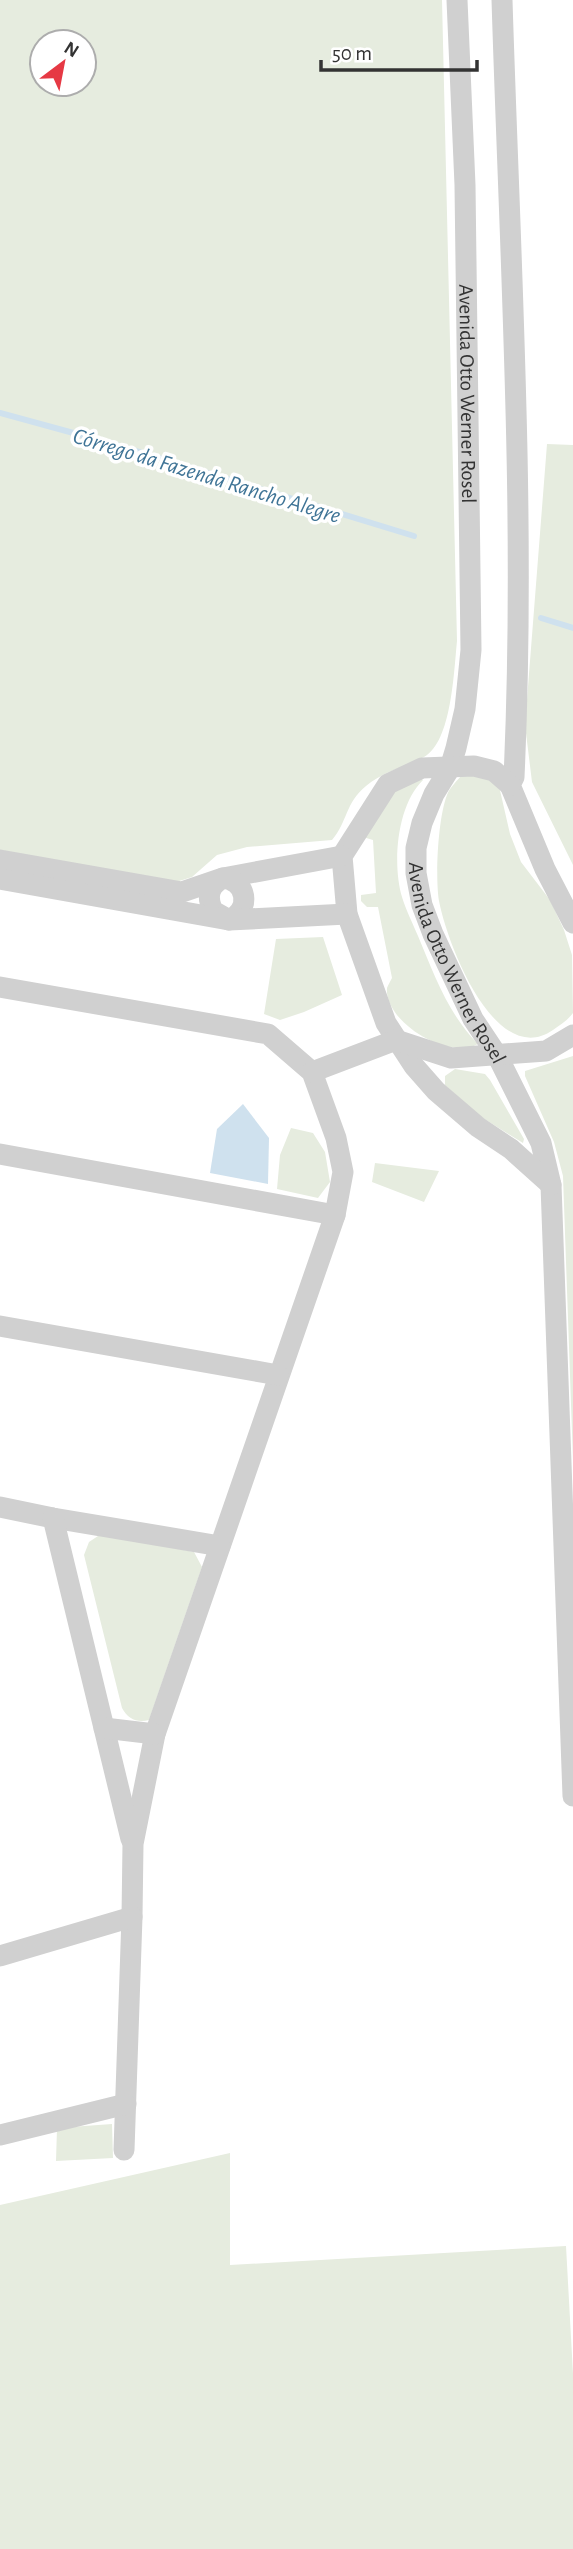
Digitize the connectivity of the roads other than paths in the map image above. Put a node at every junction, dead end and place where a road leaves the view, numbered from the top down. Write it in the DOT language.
graph roads {
  1 [pos="457,0"];
  2 [pos="502,0"];
  3 [pos="450,768"];
  4 [pos="510,785"];
  5 [pos="342,856"];
  6 [pos="0,860"];
  7 [pos="223,878"];
  8 [pos="0,879"];
  9 [pos="346,914"];
  10 [pos="229,920"];
  11 [pos="573,923"];
  12 [pos="0,987"];
  13 [pos="573,1035"];
  14 [pos="396,1040"];
  15 [pos="497,1055"];
  16 [pos="312,1072"];
  17 [pos="0,1154"];
  18 [pos="551,1185"];
  19 [pos="335,1214"];
  20 [pos="0,1326"];
  21 [pos="278,1375"];
  22 [pos="0,1507"];
  23 [pos="53,1518"];
  24 [pos="220,1546"];
  25 [pos="104,1728"];
  26 [pos="155,1734"];
  27 [pos="573,1796"];
  28 [pos="133,1844"];
  29 [pos="132,1917"];
  30 [pos="0,1956"];
  31 [pos="126,2104"];
  32 [pos="0,2135"];
  33 [pos="124,2150"];
  1 -- 3 [label="street, Avenida Otto Werner Rosel"];
  2 -- 4 [label="street"];
  3 -- 4 [label="street"];
  3 -- 5 [label="street"];
  3 -- 15 [label="street, Avenida Otto Werner Rosel"];
  4 -- 11 [label="street"];
  5 -- 7 [label="street"];
  5 -- 9 [label="street"];
  6 -- 7 [label="street"];
  7 -- 10 [label="street"];
  8 -- 10 [label="street"];
  9 -- 10 [label="street"];
  9 -- 14 [label="street"];
  12 -- 16 [label="street"];
  13 -- 15 [label="street"];
  14 -- 15 [label="street"];
  14 -- 16 [label="street"];
  14 -- 18 [label="street"];
  15 -- 18 [label="street, Avenida Otto Werner Rosel"];
  16 -- 19 [label="street"];
  17 -- 19 [label="street"];
  18 -- 27 [label="street, Avenida Otto Werner Rosel"];
  19 -- 21 [label="street"];
  20 -- 21 [label="street"];
  21 -- 24 [label="street"];
  22 -- 23 [label="street"];
  23 -- 24 [label="street"];
  23 -- 25 [label="street"];
  24 -- 26 [label="street"];
  25 -- 26 [label="street"];
  25 -- 28 [label="street"];
  26 -- 28 [label="street"];
  28 -- 29 [label="street"];
  29 -- 30 [label="street"];
  29 -- 31 [label="street"];
  31 -- 32 [label="street"];
  31 -- 33 [label="street"];
}
